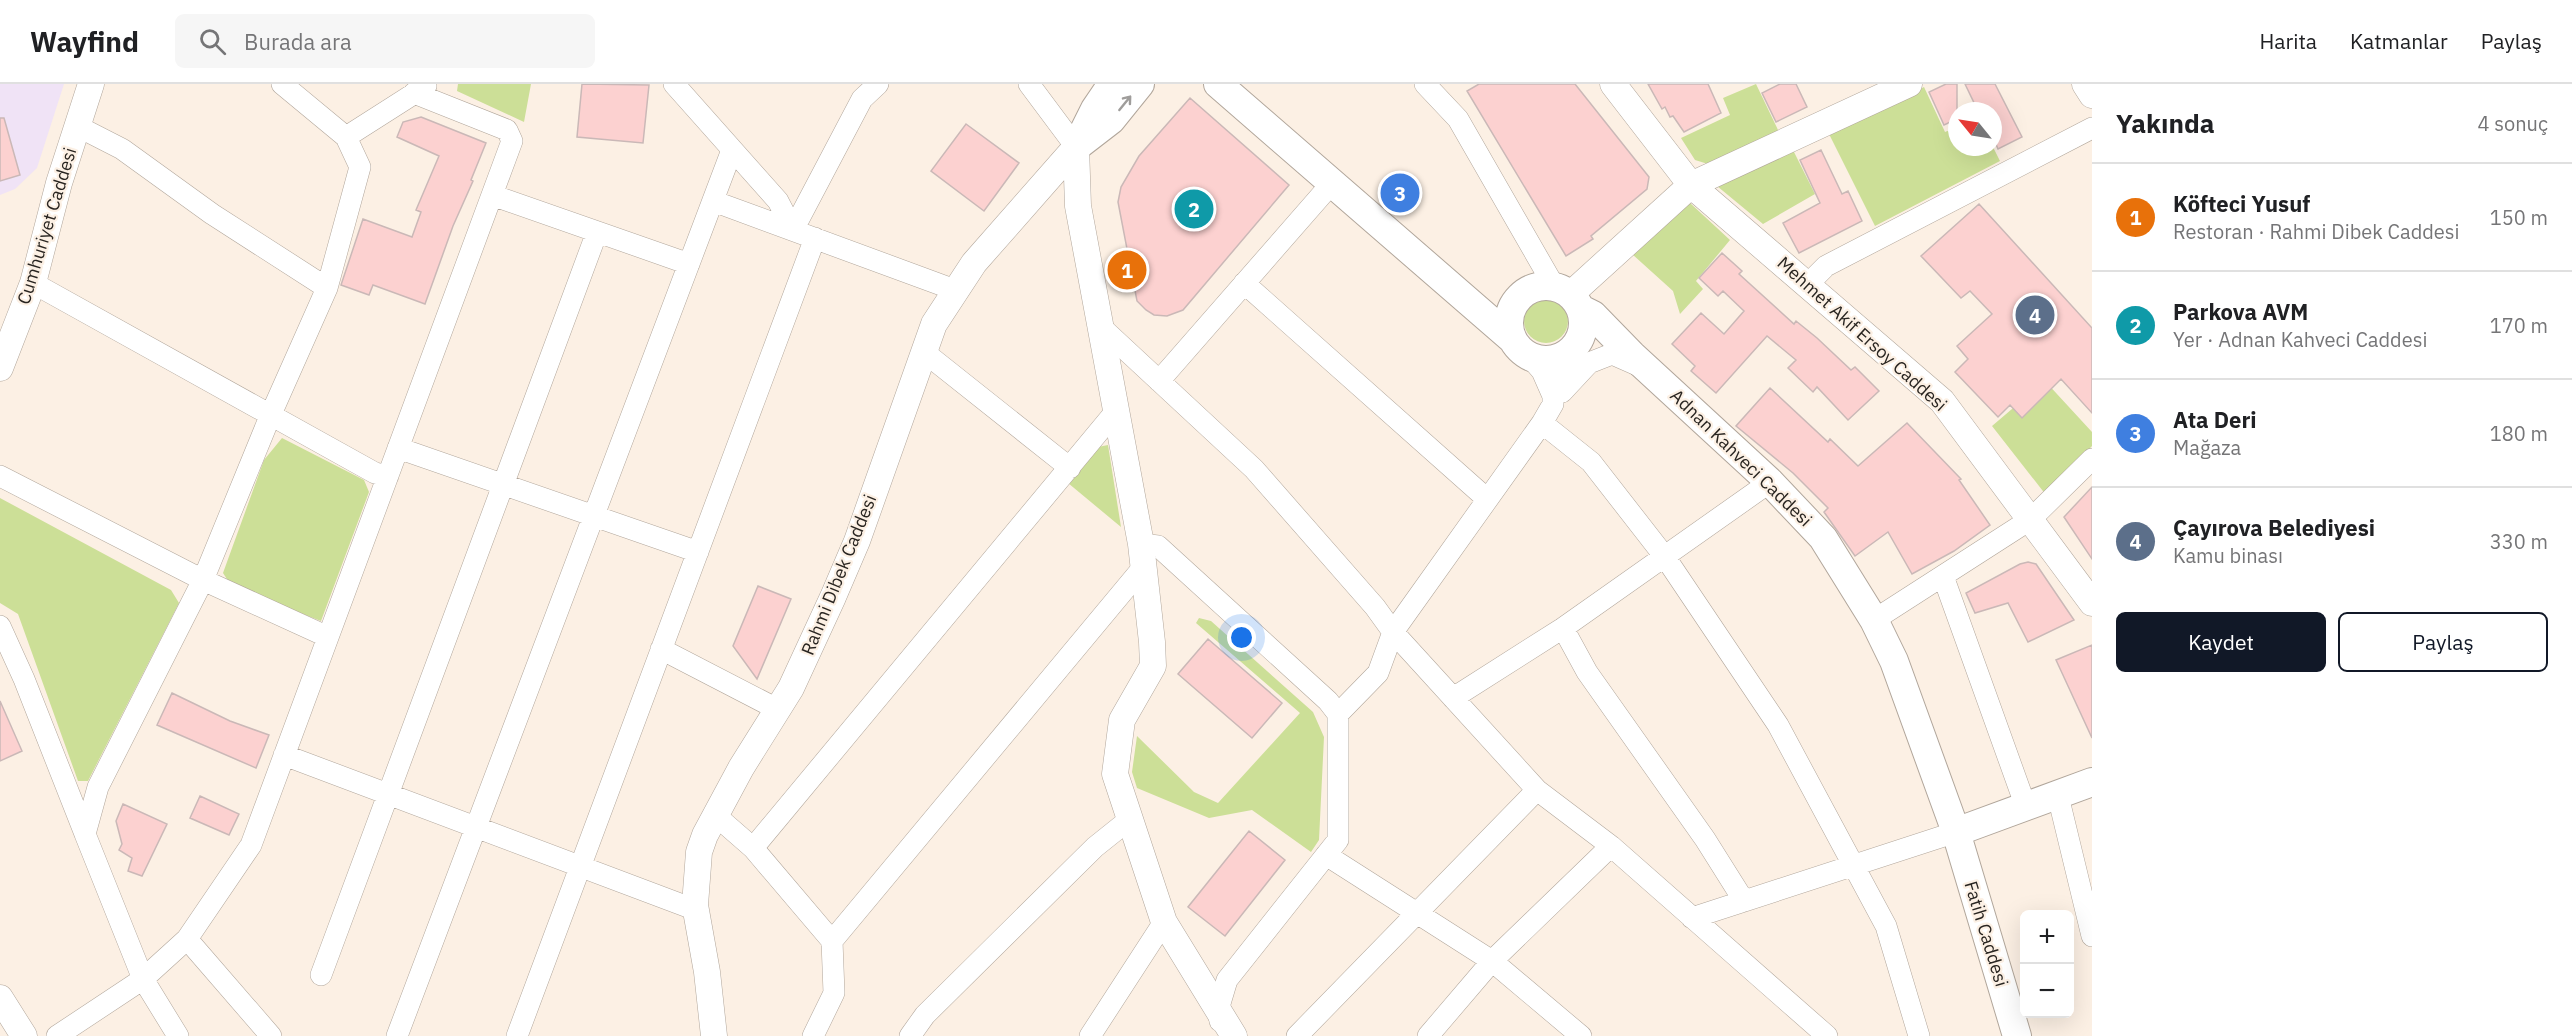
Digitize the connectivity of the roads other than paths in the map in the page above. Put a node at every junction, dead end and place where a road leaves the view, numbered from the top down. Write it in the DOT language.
graph roads {
  1 [pos="92,84"];
  2 [pos="282,84"];
  3 [pos="674,84"];
  4 [pos="878,84"];
  5 [pos="1029,84"];
  6 [pos="1113,84"];
  7 [pos="1140,84"];
  8 [pos="1218,84"];
  9 [pos="1425,84"];
  10 [pos="1615,84"];
  11 [pos="1909,84"];
  12 [pos="2085,84"];
  13 [pos="422,89"];
  14 [pos="855,91"];
  15 [pos="2092,95"];
  16 [pos="77,126"];
  17 [pos="2092,128"];
  18 [pos="346,137"];
  19 [pos="1076,147"];
  20 [pos="732,150"];
  21 [pos="1332,183"];
  22 [pos="1691,185"];
  23 [pos="492,195"];
  24 [pos="713,201"];
  25 [pos="793,231"];
  26 [pos="597,232"];
  27 [pos="815,238"];
  28 [pos="689,264"];
  29 [pos="33,283"];
  30 [pos="1244,283"];
  31 [pos="1808,284"];
  32 [pos="327,288"];
  33 [pos="955,290"];
  34 [pos="1568,297"];
  35 [pos="1472,304"];
  36 [pos="1514,305"];
  37 [pos="1100,326"];
  38 [pos="1577,344"];
  39 [pos="1521,348"];
  40 [pos="924,352"];
  41 [pos="1641,363"];
  42 [pos="0,368"];
  43 [pos="1159,381"];
  44 [pos="1553,400"];
  45 [pos="1116,411"];
  46 [pos="271,414"];
  47 [pos="1542,423"];
  48 [pos="398,448"];
  49 [pos="2092,459"];
  50 [pos="1070,468"];
  51 [pos="0,476"];
  52 [pos="388,476"];
  53 [pos="1770,482"];
  54 [pos="503,485"];
  55 [pos="1487,500"];
  56 [pos="594,517"];
  57 [pos="2031,519"];
  58 [pos="698,552"];
  59 [pos="1143,555"];
  60 [pos="1665,557"];
  61 [pos="1943,576"];
  62 [pos="203,580"];
  63 [pos="2092,603"];
  64 [pos="1874,620"];
  65 [pos="0,626"];
  66 [pos="1563,628"];
  67 [pos="1393,632"];
  68 [pos="328,637"];
  69 [pos="662,649"];
  70 [pos="1453,698"];
  71 [pos="777,709"];
  72 [pos="1338,714"];
  73 [pos="284,755"];
  74 [pos="2092,782"];
  75 [pos="1537,790"];
  76 [pos="388,794"];
  77 [pos="2058,796"];
  78 [pos="2026,807"];
  79 [pos="714,814"];
  80 [pos="1130,819"];
  81 [pos="476,828"];
  82 [pos="1956,832"];
  83 [pos="85,834"];
  84 [pos="1611,846"];
  85 [pos="753,848"];
  86 [pos="1326,855"];
  87 [pos="1854,865"];
  88 [pos="580,867"];
  89 [pos="1744,901"];
  90 [pos="696,910"];
  91 [pos="1417,913"];
  92 [pos="1692,918"];
  93 [pos="1164,922"];
  94 [pos="2092,936"];
  95 [pos="187,939"];
  96 [pos="832,940"];
  97 [pos="1492,961"];
  98 [pos="321,975"];
  99 [pos="143,979"];
  100 [pos="0,998"];
  101 [pos="1218,1010"];
  102 [pos="1438,1033"];
  103 [pos="24,1036"];
  104 [pos="57,1036"];
  105 [pos="178,1036"];
  106 [pos="271,1036"];
  107 [pos="398,1036"];
  108 [pos="517,1036"];
  109 [pos="714,1036"];
  110 [pos="813,1036"];
  111 [pos="910,1036"];
  112 [pos="1090,1036"];
  113 [pos="1222,1036"];
  114 [pos="1234,1036"];
  115 [pos="1297,1036"];
  116 [pos="1581,1036"];
  117 [pos="1827,1036"];
  118 [pos="1919,1036"];
  119 [pos="2017,1036"];
  1 -- 16 [label="street, Cumhuriyet Caddesi"];
  2 -- 18 [label="street"];
  3 -- 20 [label="street"];
  4 -- 14 [label="street"];
  5 -- 19 [label="street"];
  6 -- 19 [label="main road, Rahmi Dibek Caddesi"];
  19 -- 7 [label="main road, Rahmi Dibek Caddesi, one-way"];
  8 -- 21 [label="main road"];
  9 -- 34 [label="street"];
  10 -- 22 [label="street, Mehmet Akif Ersoy Caddesi"];
  11 -- 22 [label="street"];
  12 -- 15 [label="street"];
  13 -- 18 [label="street"];
  13 -- 23 [label="street"];
  14 -- 25 [label="street"];
  16 -- 29 [label="street, Cumhuriyet Caddesi"];
  16 -- 32 [label="street"];
  17 -- 31 [label="street"];
  18 -- 32 [label="street"];
  19 -- 33 [label="street, Rahmi Dibek Caddesi"];
  19 -- 37 [label="street"];
  20 -- 24 [label="street"];
  20 -- 25 [label="street"];
  21 -- 30 [label="street"];
  21 -- 35 [label="main road"];
  22 -- 31 [label="street, Mehmet Akif Ersoy Caddesi"];
  22 -- 34 [label="street"];
  23 -- 26 [label="street"];
  23 -- 48 [label="street"];
  24 -- 25 [label="street"];
  24 -- 28 [label="street"];
  25 -- 27 [label="street"];
  26 -- 28 [label="street"];
  26 -- 54 [label="street"];
  27 -- 33 [label="street"];
  27 -- 58 [label="street"];
  28 -- 56 [label="street"];
  29 -- 42 [label="street, Cumhuriyet Caddesi"];
  29 -- 46 [label="street"];
  30 -- 43 [label="street"];
  30 -- 55 [label="street"];
  31 -- 57 [label="street, Mehmet Akif Ersoy Caddesi"];
  32 -- 46 [label="street"];
  33 -- 40 [label="street, Rahmi Dibek Caddesi"];
  34 -- 36 [label="main road"];
  34 -- 38 [label="main road"];
  34 -- 41 [label="main road, Adnan Kahveci Caddesi"];
  35 -- 36 [label="main road"];
  35 -- 39 [label="main road"];
  36 -- 39 [label="main road"];
  37 -- 43 [label="street"];
  37 -- 45 [label="street"];
  38 -- 39 [label="main road"];
  38 -- 41 [label="main road, Adnan Kahveci Caddesi"];
  38 -- 44 [label="street"];
  39 -- 44 [label="street"];
  40 -- 50 [label="street"];
  40 -- 71 [label="street, Rahmi Dibek Caddesi"];
  41 -- 44 [label="street"];
  41 -- 53 [label="main road, Adnan Kahveci Caddesi"];
  43 -- 67 [label="street"];
  44 -- 47 [label="street"];
  45 -- 50 [label="street"];
  45 -- 59 [label="street"];
  46 -- 52 [label="street"];
  46 -- 62 [label="street"];
  47 -- 55 [label="street"];
  47 -- 60 [label="street"];
  48 -- 52 [label="street"];
  48 -- 54 [label="street"];
  49 -- 57 [label="street"];
  50 -- 85 [label="street"];
  51 -- 62 [label="street"];
  52 -- 68 [label="street"];
  53 -- 60 [label="street"];
  53 -- 64 [label="main road, Adnan Kahveci Caddesi"];
  54 -- 56 [label="street"];
  54 -- 76 [label="street"];
  55 -- 67 [label="street"];
  56 -- 58 [label="street"];
  56 -- 81 [label="street"];
  57 -- 61 [label="street"];
  57 -- 63 [label="street, Mehmet Akif Ersoy Caddesi"];
  58 -- 69 [label="street"];
  59 -- 72 [label="street"];
  59 -- 80 [label="street"];
  59 -- 96 [label="street"];
  60 -- 66 [label="street"];
  60 -- 87 [label="street"];
  61 -- 64 [label="street"];
  61 -- 78 [label="street"];
  62 -- 68 [label="street"];
  62 -- 83 [label="street"];
  64 -- 82 [label="main road, Adnan Kahveci Caddesi"];
  65 -- 83 [label="street"];
  66 -- 70 [label="street"];
  66 -- 89 [label="street"];
  67 -- 70 [label="street"];
  67 -- 72 [label="street"];
  68 -- 73 [label="street"];
  69 -- 71 [label="street"];
  69 -- 88 [label="street"];
  70 -- 75 [label="street"];
  71 -- 79 [label="street, Rahmi Dibek Caddesi"];
  72 -- 86 [label="street"];
  73 -- 76 [label="street"];
  73 -- 95 [label="street"];
  74 -- 77 [label="main road"];
  75 -- 84 [label="street"];
  75 -- 91 [label="street"];
  76 -- 81 [label="street"];
  76 -- 98 [label="street"];
  77 -- 78 [label="main road"];
  77 -- 94 [label="street"];
  78 -- 82 [label="main road"];
  79 -- 85 [label="street"];
  79 -- 90 [label="street, Rahmi Dibek Caddesi"];
  80 -- 93 [label="street"];
  80 -- 111 [label="street"];
  81 -- 88 [label="street"];
  81 -- 107 [label="street"];
  82 -- 87 [label="street"];
  82 -- 119 [label="main road, Fatih Caddesi"];
  83 -- 99 [label="street"];
  84 -- 92 [label="street"];
  84 -- 97 [label="street"];
  85 -- 96 [label="street"];
  86 -- 91 [label="street"];
  86 -- 101 [label="street"];
  87 -- 89 [label="street"];
  87 -- 118 [label="street"];
  88 -- 90 [label="street"];
  88 -- 108 [label="street"];
  89 -- 92 [label="street"];
  90 -- 109 [label="street, Rahmi Dibek Caddesi"];
  91 -- 97 [label="street"];
  91 -- 115 [label="street"];
  92 -- 117 [label="street"];
  93 -- 101 [label="street"];
  93 -- 112 [label="street"];
  95 -- 99 [label="street"];
  95 -- 106 [label="street"];
  96 -- 110 [label="street"];
  97 -- 102 [label="street"];
  97 -- 116 [label="street"];
  99 -- 104 [label="street"];
  99 -- 105 [label="street"];
  100 -- 103 [label="street"];
  101 -- 113 [label="street"];
  101 -- 114 [label="street"];
}
